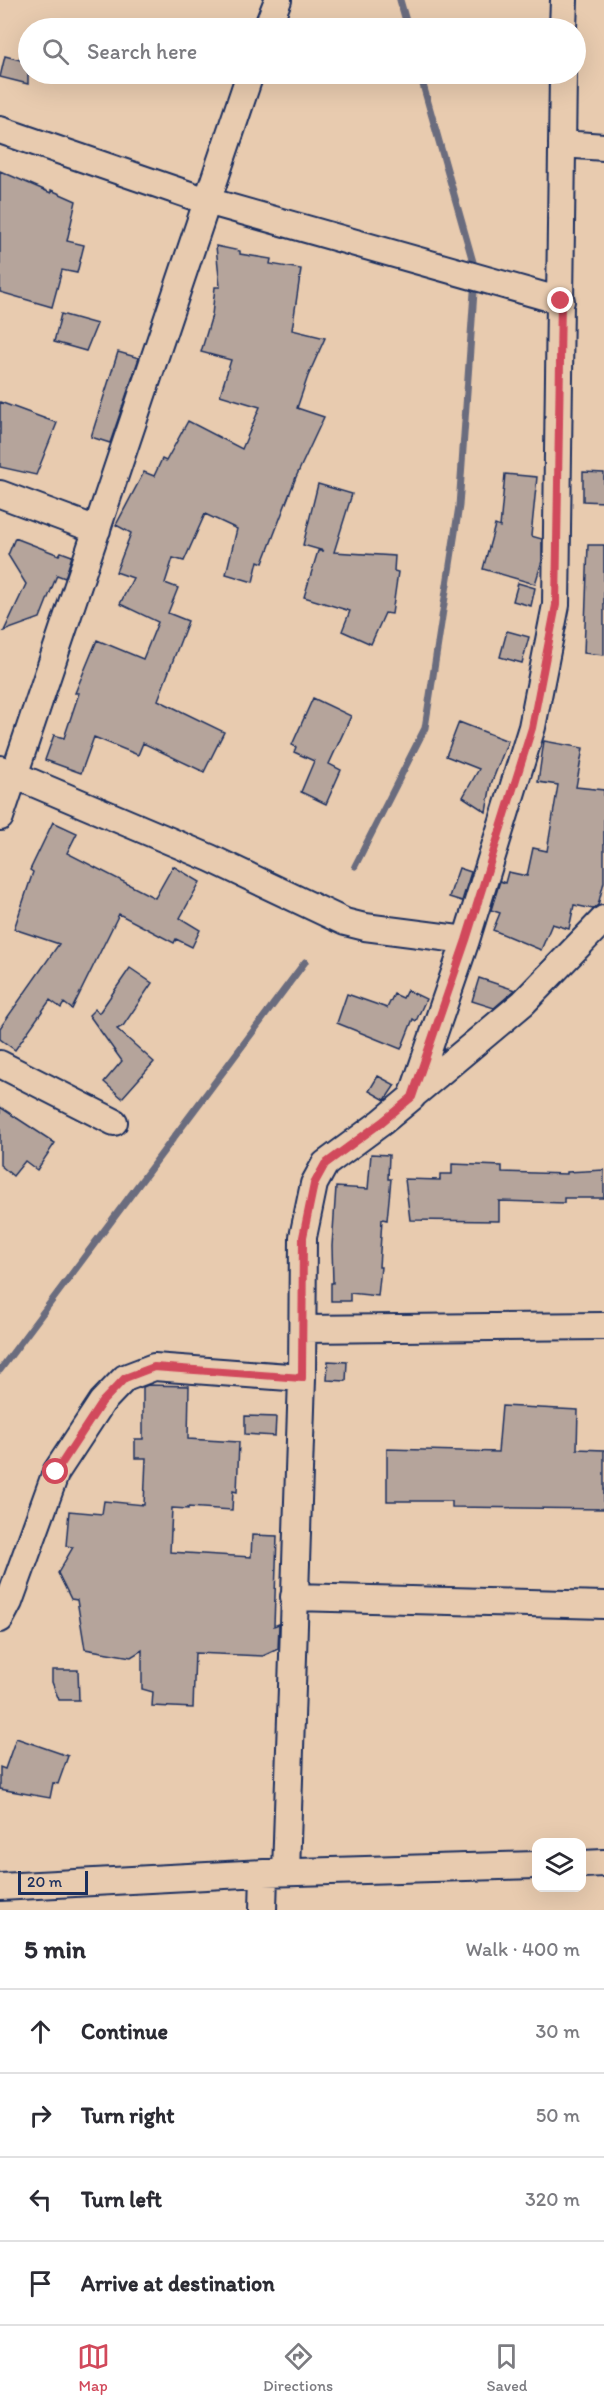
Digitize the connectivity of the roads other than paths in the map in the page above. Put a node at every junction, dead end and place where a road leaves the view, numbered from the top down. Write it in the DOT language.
graph roads {
  1 [pos="278,0"];
  2 [pos="564,0"];
  3 [pos="271,18"];
  4 [pos="563,18"];
  5 [pos="247,84"];
  6 [pos="563,84"];
  7 [pos="0,130"];
  8 [pos="562,144"];
  9 [pos="604,147"];
  10 [pos="207,201"];
  11 [pos="561,301"];
  12 [pos="0,494"];
  13 [pos="97,530"];
  14 [pos="7,771"];
  15 [pos="0,818"];
  16 [pos="604,919"];
  17 [pos="466,940"];
  18 [pos="0,1064"];
  19 [pos="412,1097"];
  20 [pos="114,1122"];
  21 [pos="604,1326"];
  22 [pos="303,1329"];
  23 [pos="302,1378"];
  24 [pos="294,1597"];
  25 [pos="604,1605"];
  26 [pos="0,1619"];
  27 [pos="604,1863"];
  28 [pos="586,1864"];
  29 [pos="532,1865"];
  30 [pos="275,1873"];
  31 [pos="0,1887"];
  32 [pos="264,1910"];
  1 -- 3 [label="street"];
  2 -- 4 [label="street"];
  5 -- 10 [label="street"];
  6 -- 8 [label="street"];
  7 -- 10 [label="street"];
  8 -- 9 [label="street"];
  8 -- 11 [label="street"];
  10 -- 11 [label="street"];
  10 -- 13 [label="street"];
  11 -- 17 [label="street"];
  12 -- 13 [label="street"];
  13 -- 14 [label="street"];
  14 -- 15 [label="street"];
  14 -- 17 [label="street"];
  16 -- 19 [label="street"];
  17 -- 19 [label="street"];
  18 -- 20 [label="street"];
  19 -- 22 [label="street"];
  21 -- 22 [label="street"];
  22 -- 23 [label="street"];
  23 -- 24 [label="street"];
  23 -- 26 [label="street"];
  24 -- 25 [label="street"];
  24 -- 30 [label="street"];
  27 -- 28 [label="street"];
  29 -- 30 [label="street"];
  30 -- 31 [label="street"];
  30 -- 32 [label="street"];
}
